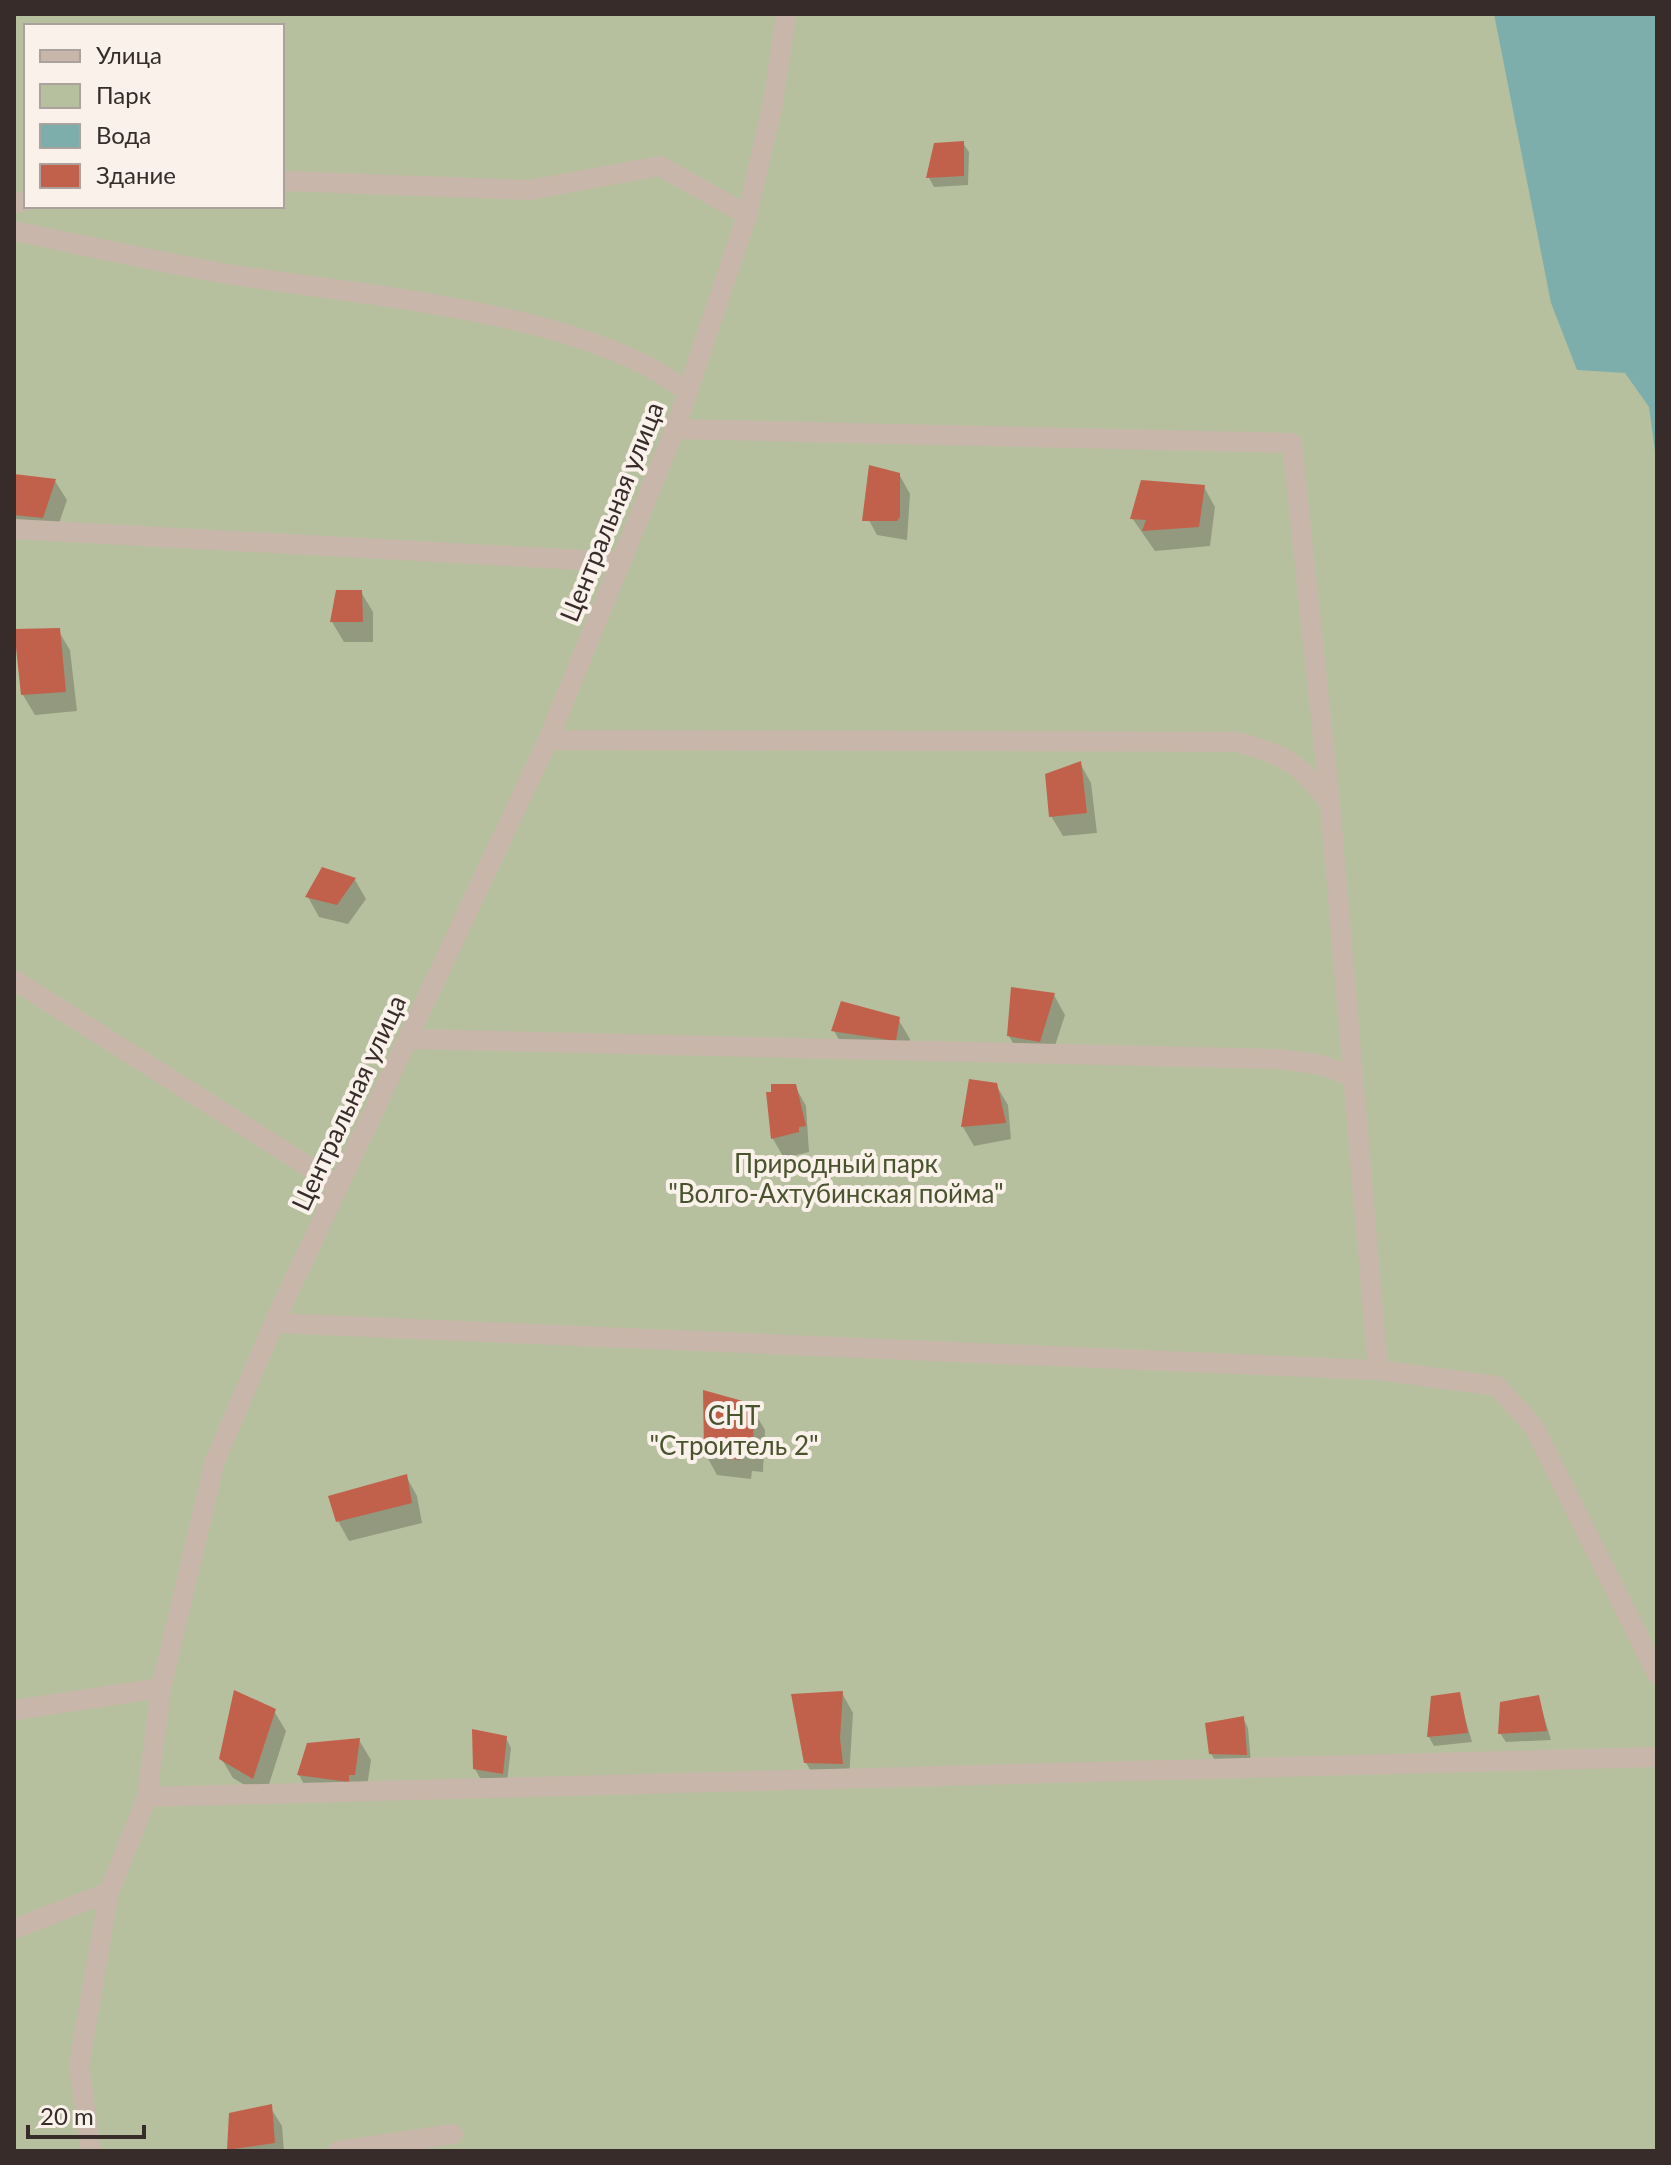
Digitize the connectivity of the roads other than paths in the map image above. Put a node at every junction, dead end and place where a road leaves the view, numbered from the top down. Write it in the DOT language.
graph roads {
  1 [pos="786,14"];
  2 [pos="284,181"];
  3 [pos="747,215"];
  4 [pos="14,231"];
  5 [pos="687,392"];
  6 [pos="675,429"];
  7 [pos="14,529"];
  8 [pos="619,562"];
  9 [pos="548,740"];
  10 [pos="1330,804"];
  11 [pos="14,980"];
  12 [pos="408,1039"];
  13 [pos="1352,1077"];
  14 [pos="339,1186"];
  15 [pos="274,1323"];
  16 [pos="1378,1370"];
  17 [pos="1657,1674"];
  18 [pos="161,1688"];
  19 [pos="14,1710"];
  20 [pos="1657,1757"];
  21 [pos="147,1797"];
  22 [pos="109,1892"];
  23 [pos="14,1929"];
  24 [pos="453,2134"];
  25 [pos="91,2151"];
  26 [pos="338,2151"];
  1 -- 3 [label="street, Центральная улица"];
  2 -- 3 [label="street"];
  3 -- 5 [label="street, Центральная улица"];
  4 -- 5 [label="street"];
  5 -- 6 [label="street, Центральная улица"];
  6 -- 8 [label="street, Центральная улица"];
  6 -- 10 [label="street"];
  7 -- 8 [label="street"];
  8 -- 9 [label="street, Центральная улица"];
  9 -- 10 [label="street"];
  9 -- 12 [label="street, Центральная улица"];
  10 -- 13 [label="street"];
  11 -- 14 [label="street"];
  12 -- 13 [label="street"];
  12 -- 14 [label="street, Центральная улица"];
  13 -- 16 [label="street"];
  14 -- 15 [label="street, Центральная улица"];
  15 -- 16 [label="street"];
  15 -- 18 [label="street, Центральная улица"];
  16 -- 17 [label="street"];
  18 -- 19 [label="street"];
  18 -- 21 [label="street, Центральная улица"];
  20 -- 21 [label="street"];
  21 -- 22 [label="street, Центральная улица"];
  22 -- 23 [label="street"];
  22 -- 25 [label="street, Центральная улица"];
  24 -- 26 [label="street"];
}
